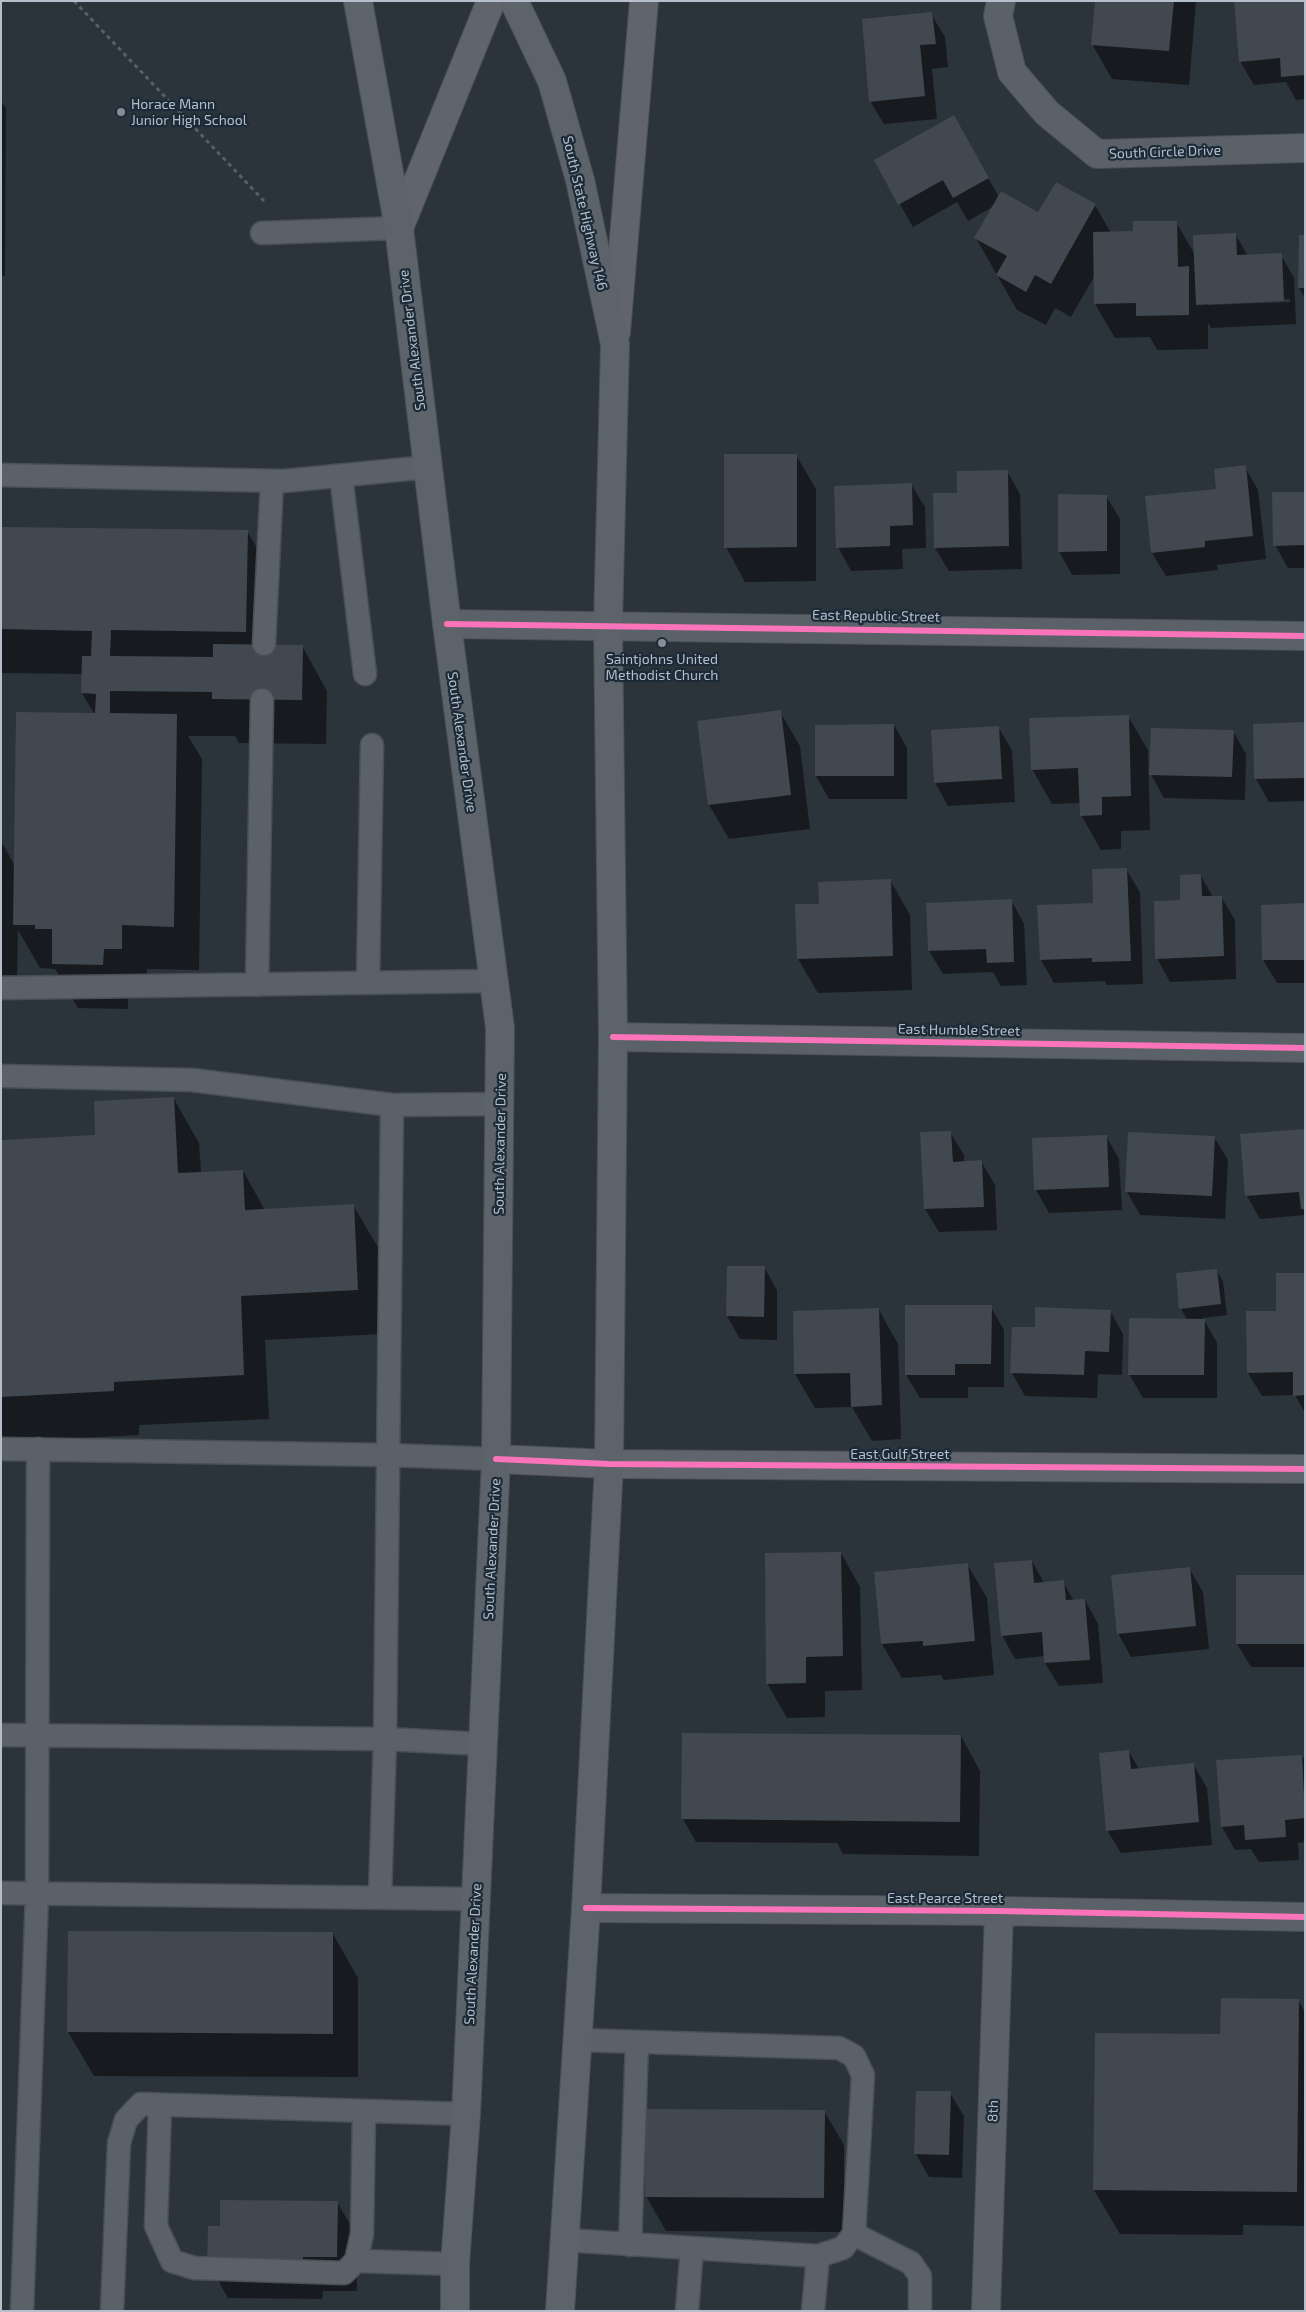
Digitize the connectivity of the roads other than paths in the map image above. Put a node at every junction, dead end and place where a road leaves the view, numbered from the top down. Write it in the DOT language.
graph roads {
  1 [pos="358,1"];
  2 [pos="491,1"];
  3 [pos="514,1"];
  4 [pos="644,1"];
  5 [pos="1002,1"];
  6 [pos="1305,148"];
  7 [pos="399,228"];
  8 [pos="262,233"];
  9 [pos="615,344"];
  10 [pos="428,467"];
  11 [pos="1,475"];
  12 [pos="341,476"];
  13 [pos="272,481"];
  14 [pos="446,624"];
  15 [pos="608,624"];
  16 [pos="1305,636"];
  17 [pos="264,644"];
  18 [pos="365,674"];
  19 [pos="262,700"];
  20 [pos="372,745"];
  21 [pos="494,981"];
  22 [pos="368,983"];
  23 [pos="257,984"];
  24 [pos="1,988"];
  25 [pos="613,1037"];
  26 [pos="1305,1048"];
  27 [pos="1,1076"];
  28 [pos="500,1104"];
  29 [pos="392,1105"];
  30 [pos="1,1449"];
  31 [pos="38,1449"];
  32 [pos="388,1455"];
  33 [pos="496,1459"];
  34 [pos="609,1464"];
  35 [pos="1305,1469"];
  36 [pos="1,1735"];
  37 [pos="37,1735"];
  38 [pos="385,1739"];
  39 [pos="483,1744"];
  40 [pos="1,1893"];
  41 [pos="37,1893"];
  42 [pos="380,1898"];
  43 [pos="476,1899"];
  44 [pos="586,1908"];
  45 [pos="999,1911"];
  46 [pos="1305,1916"];
  47 [pos="577,2040"];
  48 [pos="637,2042"];
  49 [pos="160,2105"];
  50 [pos="364,2111"];
  51 [pos="466,2114"];
  52 [pos="854,2234"];
  53 [pos="565,2240"];
  54 [pos="630,2244"];
  55 [pos="692,2248"];
  56 [pos="818,2256"];
  57 [pos="356,2261"];
  58 [pos="455,2264"];
  59 [pos="22,2311"];
  60 [pos="112,2311"];
  61 [pos="455,2311"];
  62 [pos="560,2311"];
  63 [pos="687,2311"];
  64 [pos="813,2311"];
  65 [pos="920,2311"];
  66 [pos="986,2311"];
  1 -- 7 [label="main road"];
  2 -- 7 [label="street, South Alexander Drive"];
  3 -- 9 [label="main road, South State Highway 146"];
  4 -- 9 [label="street"];
  5 -- 6 [label="street, South Circle Drive"];
  7 -- 8 [label="lane"];
  7 -- 10 [label="main road, South Alexander Drive"];
  9 -- 15 [label="main road"];
  10 -- 12 [label="lane"];
  10 -- 14 [label="main road, South Alexander Drive"];
  11 -- 13 [label="lane"];
  12 -- 13 [label="lane"];
  12 -- 18 [label="lane"];
  13 -- 17 [label="lane"];
  14 -- 15 [label="street, East Republic Street"];
  14 -- 21 [label="main road, South Alexander Drive"];
  15 -- 16 [label="street, East Republic Street"];
  15 -- 25 [label="main road"];
  19 -- 23 [label="lane"];
  20 -- 22 [label="lane"];
  21 -- 22 [label="lane"];
  21 -- 28 [label="main road, South Alexander Drive"];
  22 -- 23 [label="lane"];
  23 -- 24 [label="lane"];
  25 -- 26 [label="street, East Humble Street"];
  25 -- 34 [label="main road"];
  27 -- 29 [label="lane"];
  28 -- 29 [label="lane"];
  28 -- 33 [label="main road, South Alexander Drive"];
  29 -- 32 [label="lane"];
  30 -- 31 [label="lane"];
  31 -- 32 [label="lane"];
  31 -- 37 [label="lane"];
  32 -- 33 [label="lane"];
  32 -- 38 [label="lane"];
  33 -- 34 [label="street, East Gulf Street"];
  33 -- 39 [label="main road, South Alexander Drive"];
  34 -- 35 [label="street, East Gulf Street"];
  34 -- 44 [label="main road"];
  36 -- 37 [label="lane"];
  37 -- 38 [label="lane"];
  37 -- 41 [label="lane"];
  38 -- 39 [label="lane"];
  38 -- 42 [label="lane"];
  39 -- 43 [label="main road, South Alexander Drive"];
  40 -- 41 [label="lane"];
  41 -- 42 [label="lane"];
  41 -- 59 [label="lane"];
  42 -- 43 [label="lane"];
  43 -- 51 [label="main road, South Alexander Drive"];
  44 -- 45 [label="street, East Pearce Street"];
  44 -- 47 [label="main road"];
  45 -- 46 [label="street, East Pearce Street"];
  45 -- 66 [label="street, 8th"];
  47 -- 48 [label="lane"];
  47 -- 53 [label="main road"];
  48 -- 52 [label="lane"];
  48 -- 54 [label="lane"];
  49 -- 50 [label="lane"];
  49 -- 57 [label="lane"];
  49 -- 60 [label="lane"];
  50 -- 51 [label="lane"];
  50 -- 57 [label="lane"];
  51 -- 58 [label="main road, South Alexander Drive"];
  52 -- 56 [label="lane"];
  52 -- 65 [label="lane"];
  53 -- 54 [label="lane"];
  53 -- 62 [label="main road"];
  54 -- 55 [label="lane"];
  55 -- 56 [label="lane"];
  55 -- 63 [label="lane"];
  56 -- 64 [label="lane"];
  57 -- 58 [label="lane"];
  58 -- 61 [label="main road, South Alexander Drive"];
}
